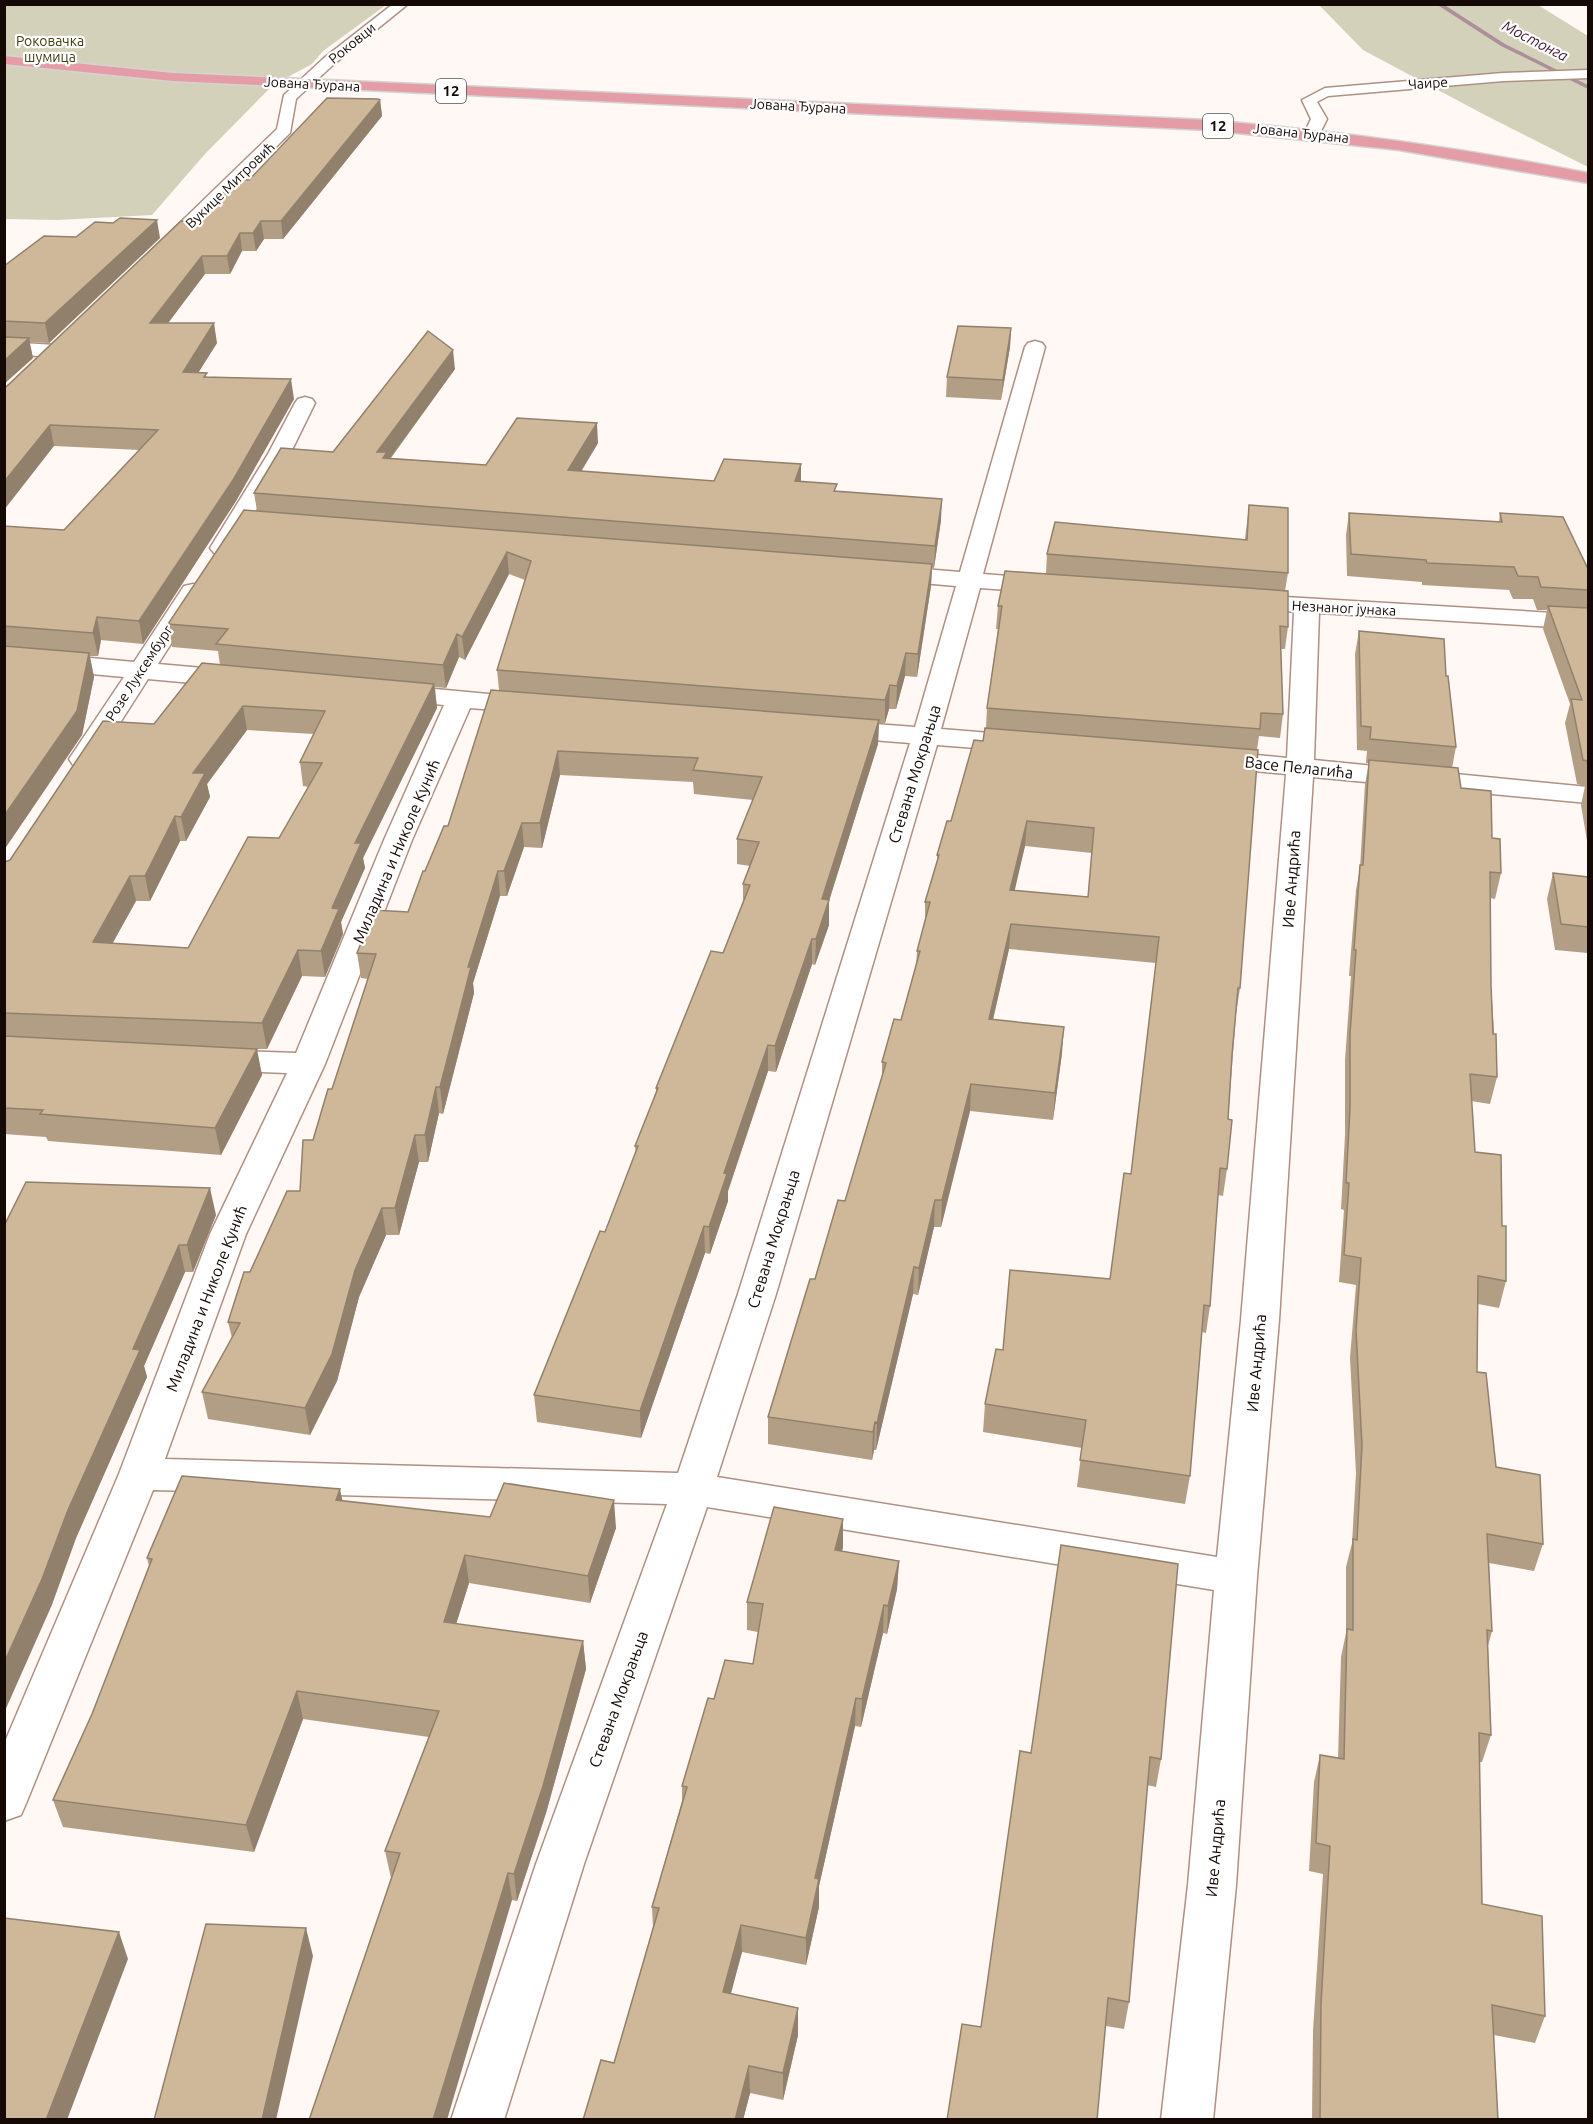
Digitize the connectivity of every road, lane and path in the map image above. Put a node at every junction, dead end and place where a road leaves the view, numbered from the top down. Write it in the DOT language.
graph roads {
  1 [pos="402,4"];
  2 [pos="4,60"];
  3 [pos="1588,74"];
  4 [pos="304,84"];
  5 [pos="1312,134"];
  6 [pos="1588,178"];
  7 [pos="148,263"];
  8 [pos="73,335"];
  9 [pos="1035,347"];
  10 [pos="4,348"];
  11 [pos="56,351"];
  12 [pos="39,367"];
  13 [pos="305,403"];
  14 [pos="865,572"];
  15 [pos="970,580"];
  16 [pos="1075,588"];
  17 [pos="1261,602"];
  18 [pos="1307,606"];
  19 [pos="1588,622"];
  20 [pos="4,658"];
  21 [pos="141,670"];
  22 [pos="260,681"];
  23 [pos="366,691"];
  24 [pos="460,700"];
  25 [pos="556,707"];
  26 [pos="806,727"];
  27 [pos="926,736"];
  28 [pos="1055,746"];
  29 [pos="1185,757"];
  30 [pos="1300,767"];
  31 [pos="70,779"];
  32 [pos="1588,795"];
  33 [pos="180,1058"];
  34 [pos="308,1064"];
  35 [pos="139,1474"];
  36 [pos="693,1489"];
  37 [pos="1236,1578"];
  38 [pos="4,1801"];
  39 [pos="477,2120"];
  40 [pos="1187,2120"];
  1 -- 4 [label="street, Роковци"];
  2 -- 4 [label="main road, Јована Ђурана / 12"];
  3 -- 5 [label="street, Чаире"];
  4 -- 5 [label="main road, Јована Ђурана / 12"];
  4 -- 7 [label="street, Вукице Митровић"];
  5 -- 6 [label="main road, Јована Ђурана / 12"];
  8 -- 11 [label="street"];
  9 -- 15 [label="street, Стевана Мокрањца"];
  10 -- 11 [label="street"];
  11 -- 12 [label="street"];
  13 -- 21 [label="street, Розе Луксембург"];
  14 -- 15 [label="street"];
  15 -- 16 [label="street"];
  15 -- 27 [label="street, Стевана Мокрањца"];
  17 -- 18 [label="street, Незнаног јунака"];
  18 -- 19 [label="street, Незнаног јунака"];
  18 -- 30 [label="street, Иве Андрића"];
  20 -- 21 [label="street"];
  21 -- 22 [label="street"];
  21 -- 31 [label="street, Розе Луксембург"];
  23 -- 24 [label="street"];
  24 -- 25 [label="street"];
  24 -- 34 [label="street, Миладина и Николе Кунић"];
  26 -- 27 [label="street"];
  27 -- 28 [label="street"];
  27 -- 36 [label="street, Стевана Мокрањца"];
  29 -- 30 [label="street, Васе Пелагића"];
  30 -- 32 [label="street, Васе Пелагића"];
  30 -- 37 [label="street, Иве Андрића"];
  33 -- 34 [label="street"];
  34 -- 35 [label="street, Миладина и Николе Кунић"];
  35 -- 36 [label="street"];
  35 -- 38 [label="street, Миладина и Николе Кунић"];
  36 -- 37 [label="street"];
  36 -- 39 [label="street, Стевана Мокрањца"];
  37 -- 40 [label="street, Иве Андрића"];
}
